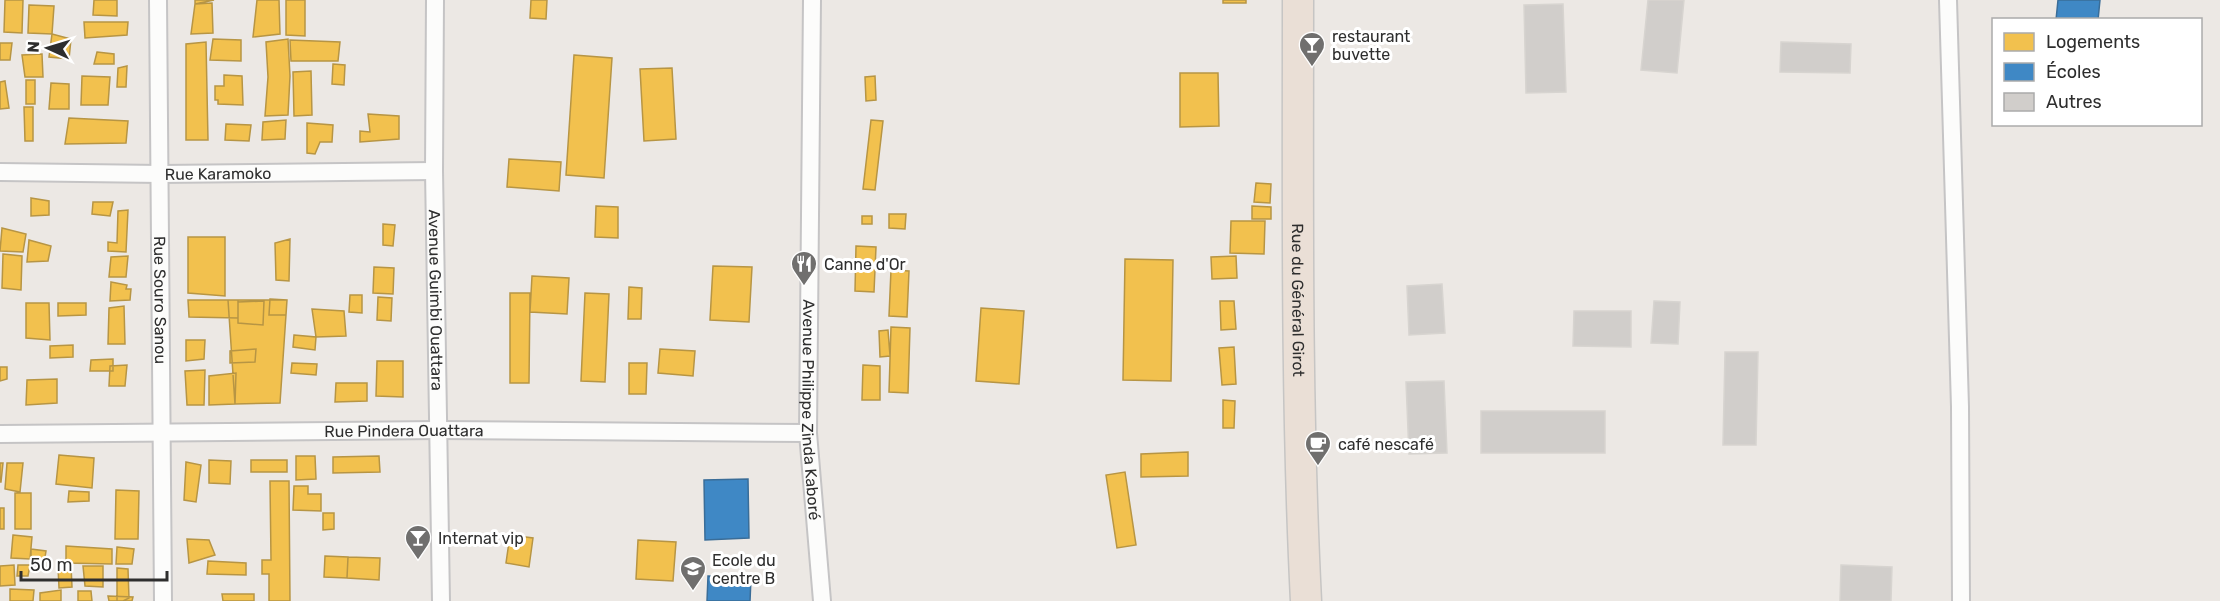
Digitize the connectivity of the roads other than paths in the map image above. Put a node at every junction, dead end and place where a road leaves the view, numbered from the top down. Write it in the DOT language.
graph roads {
  1 [pos="158,0"];
  2 [pos="435,0"];
  3 [pos="812,0"];
  4 [pos="1298,0"];
  5 [pos="1948,0"];
  6 [pos="434,171"];
  7 [pos="0,172"];
  8 [pos="161,174"];
  9 [pos="439,430"];
  10 [pos="162,433"];
  11 [pos="808,433"];
  12 [pos="0,434"];
  13 [pos="163,601"];
  14 [pos="441,601"];
  15 [pos="822,601"];
  16 [pos="1306,601"];
  17 [pos="1961,601"];
  1 -- 8 [label="street, Rue Souro Sanou"];
  2 -- 6 [label="street, Avenue Guimbi Ouattara"];
  3 -- 11 [label="street, Avenue Philippe Zinda Kaboré"];
  4 -- 16 [label="highway, Rue du Général Girot"];
  5 -- 17 [label="street"];
  6 -- 8 [label="street, Rue Karamoko"];
  6 -- 9 [label="street, Avenue Guimbi Ouattara"];
  7 -- 8 [label="street, Rue Karamoko"];
  8 -- 10 [label="street, Rue Souro Sanou"];
  9 -- 10 [label="street, Rue Pindera Ouattara"];
  9 -- 11 [label="street, Rue Pindera Ouattara"];
  9 -- 14 [label="street, Avenue Guimbi Ouattara"];
  10 -- 12 [label="street, Rue Pindera Ouattara"];
  10 -- 13 [label="street, Rue Souro Sanou"];
  11 -- 15 [label="street, Avenue Philippe Zinda Kaboré"];
}
